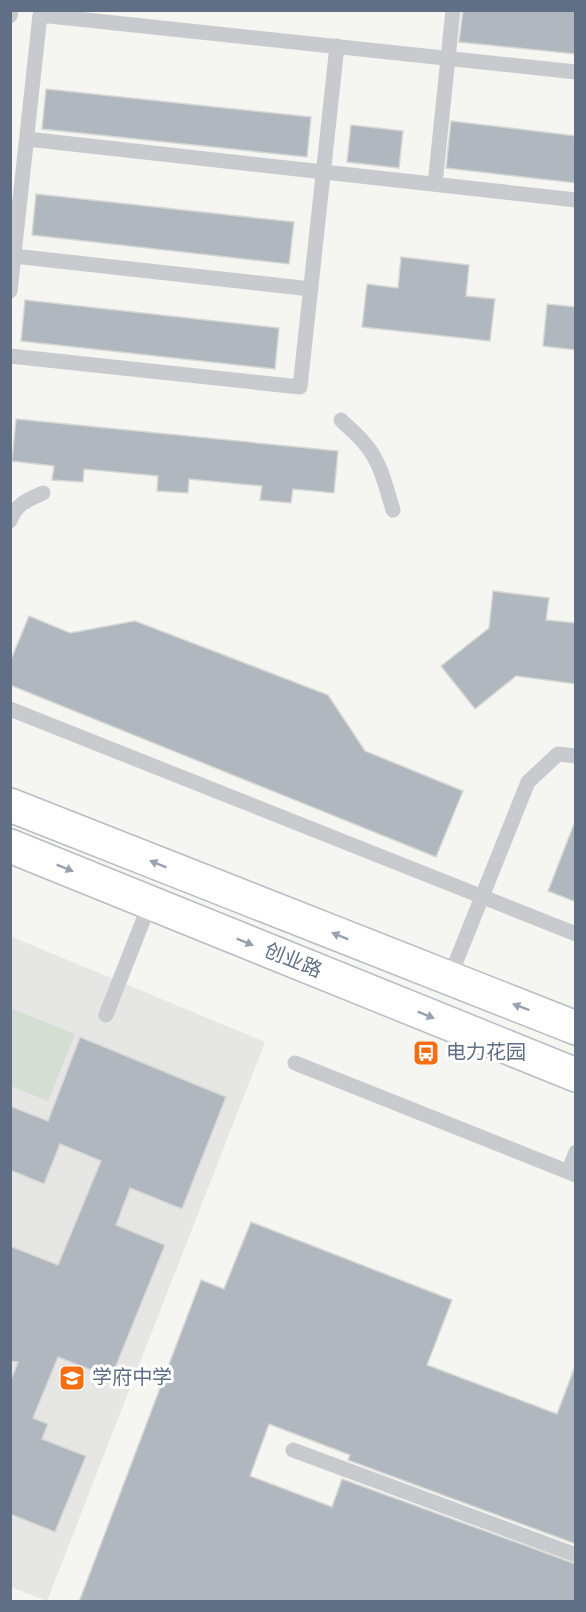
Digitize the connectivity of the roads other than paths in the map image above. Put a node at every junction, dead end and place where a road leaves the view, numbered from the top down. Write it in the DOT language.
graph roads {
  1 [pos="11,10"];
  2 [pos="453,10"];
  3 [pos="10,16"];
  4 [pos="337,46"];
  5 [pos="448,58"];
  6 [pos="576,72"];
  7 [pos="27,139"];
  8 [pos="324,172"];
  9 [pos="435,184"];
  10 [pos="576,200"];
  11 [pos="14,256"];
  12 [pos="311,289"];
  13 [pos="10,291"];
  14 [pos="10,356"];
  15 [pos="341,420"];
  16 [pos="43,493"];
  17 [pos="393,510"];
  18 [pos="10,521"];
  19 [pos="10,709"];
  20 [pos="576,756"];
  21 [pos="10,805"];
  22 [pos="10,846"];
  23 [pos="482,897"];
  24 [pos="150,903"];
  25 [pos="576,934"];
  26 [pos="449,979"];
  27 [pos="106,1015"];
  28 [pos="576,1028"];
  29 [pos="295,1063"];
  30 [pos="576,1076"];
  31 [pos="576,1152"];
  32 [pos="572,1173"];
  33 [pos="293,1450"];
  34 [pos="576,1555"];
  1 -- 3 [label="lane"];
  2 -- 5 [label="lane"];
  4 -- 5 [label="lane"];
  4 -- 7 [label="lane"];
  4 -- 8 [label="lane"];
  5 -- 6 [label="lane"];
  5 -- 9 [label="lane"];
  7 -- 8 [label="lane"];
  7 -- 11 [label="lane"];
  8 -- 9 [label="lane"];
  8 -- 12 [label="lane"];
  9 -- 10 [label="lane"];
  11 -- 12 [label="lane"];
  11 -- 13 [label="lane"];
  12 -- 14 [label="lane"];
  15 -- 17 [label="lane"];
  16 -- 18 [label="lane"];
  19 -- 23 [label="lane"];
  20 -- 23 [label="lane"];
  26 -- 21 [label="main road, 创业路, one-way"];
  22 -- 24 [label="main road, 创业路, one-way"];
  23 -- 25 [label="lane"];
  23 -- 26 [label="lane"];
  24 -- 27 [label="lane"];
  24 -- 30 [label="main road, 创业路, one-way"];
  28 -- 26 [label="main road, 创业路, one-way"];
  29 -- 32 [label="lane"];
  31 -- 32 [label="lane"];
  33 -- 34 [label="lane"];
}
